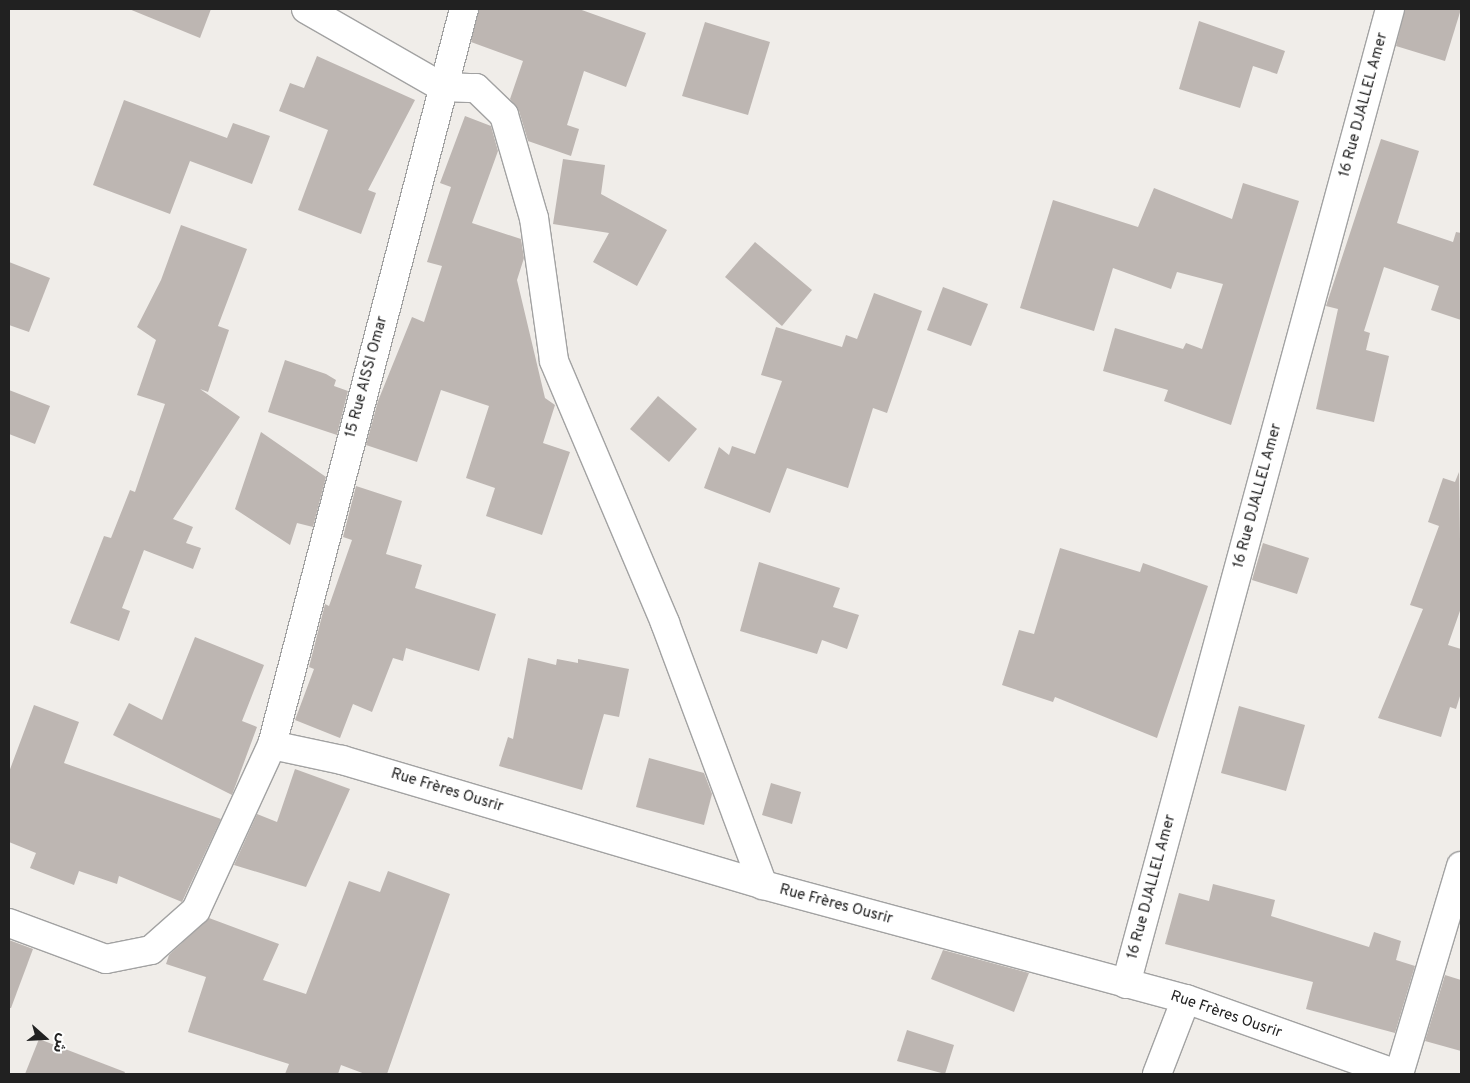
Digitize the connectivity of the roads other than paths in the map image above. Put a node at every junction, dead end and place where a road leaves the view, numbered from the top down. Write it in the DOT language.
graph roads {
  1 [pos="306,9"];
  2 [pos="464,9"];
  3 [pos="1390,9"];
  4 [pos="442,87"];
  5 [pos="272,745"];
  6 [pos="1461,866"];
  7 [pos="763,886"];
  8 [pos="9,923"];
  9 [pos="1126,984"];
  10 [pos="1186,999"];
  11 [pos="1157,1074"];
  12 [pos="1398,1074"];
  1 -- 4 [label="street"];
  2 -- 4 [label="street, 15 Rue AISSI Omar"];
  3 -- 9 [label="street, 16 Rue DJALLEL Amer"];
  4 -- 5 [label="street, 15 Rue AISSI Omar"];
  4 -- 7 [label="street"];
  5 -- 7 [label="street, Rue Frères Ousrir"];
  5 -- 8 [label="street, 15 Rue AISSI Omar"];
  6 -- 12 [label="street"];
  7 -- 9 [label="street, Rue Frères Ousrir"];
  9 -- 10 [label="street, Rue Frères Ousrir"];
  10 -- 11 [label="street"];
  10 -- 12 [label="street, Rue Frères Ousrir"];
}
